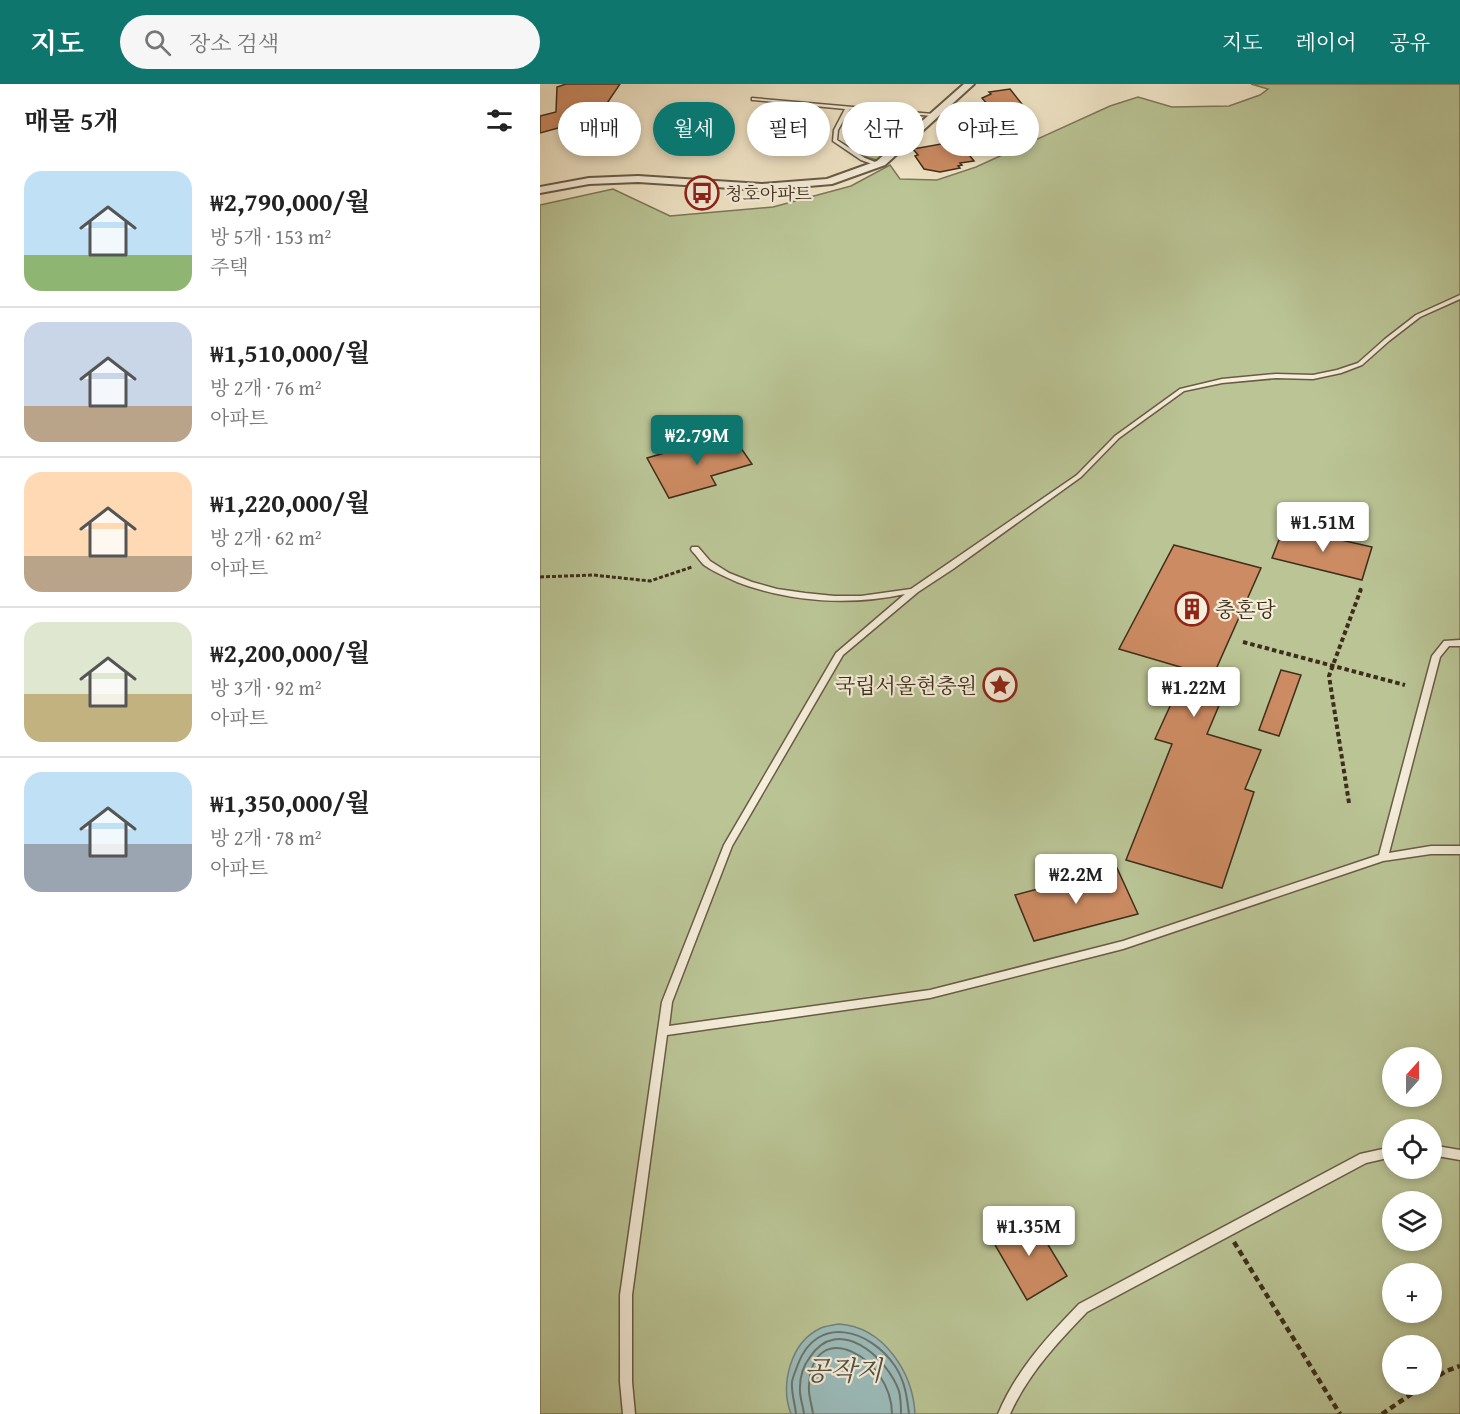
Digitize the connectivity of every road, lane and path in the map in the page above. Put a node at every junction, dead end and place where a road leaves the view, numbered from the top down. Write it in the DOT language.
graph roads {
  1 [pos="969,84"];
  2 [pos="754,99"];
  3 [pos="842,107"];
  4 [pos="924,114"];
  5 [pos="933,115"];
  6 [pos="842,119"];
  7 [pos="842,145"];
  8 [pos="858,156"];
  9 [pos="880,164"];
  10 [pos="540,190"];
  11 [pos="1460,297"];
  12 [pos="695,549"];
  13 [pos="707,562"];
  14 [pos="540,577"];
  15 [pos="1361,588"];
  16 [pos="915,590"];
  17 [pos="1243,642"];
  18 [pos="1460,643"];
  19 [pos="1332,666"];
  20 [pos="1405,686"];
  21 [pos="1349,803"];
  22 [pos="1460,850"];
  23 [pos="1383,857"];
  24 [pos="664,1030"];
  25 [pos="1442,1152"];
  26 [pos="1382,1154"];
  27 [pos="1460,1155"];
  28 [pos="1227,1231"];
  29 [pos="1460,1366"];
  30 [pos="1442,1374"];
  31 [pos="1410,1395"];
  32 [pos="629,1414"];
  33 [pos="1004,1414"];
  34 [pos="1341,1414"];
  35 [pos="1382,1414"];
  1 -- 5 [label="street"];
  2 -- 3 [label="lane"];
  4 -- 5 [label="lane"];
  5 -- 9 [label="street"];
  6 -- 7 [label="lane"];
  8 -- 9 [label="lane"];
  9 -- 10 [label="street"];
  11 -- 16 [label="lane"];
  12 -- 13 [label="lane"];
  13 -- 14 [label="path"];
  13 -- 16 [label="lane"];
  15 -- 19 [label="path"];
  16 -- 24 [label="lane"];
  17 -- 19 [label="path"];
  18 -- 23 [label="lane"];
  19 -- 20 [label="path"];
  19 -- 21 [label="path"];
  22 -- 23 [label="lane"];
  23 -- 24 [label="lane"];
  24 -- 32 [label="lane"];
  25 -- 27 [label="lane"];
  26 -- 28 [label="lane"];
  28 -- 33 [label="lane"];
  28 -- 34 [label="path"];
  29 -- 30 [label="path"];
  31 -- 35 [label="path"];
}
